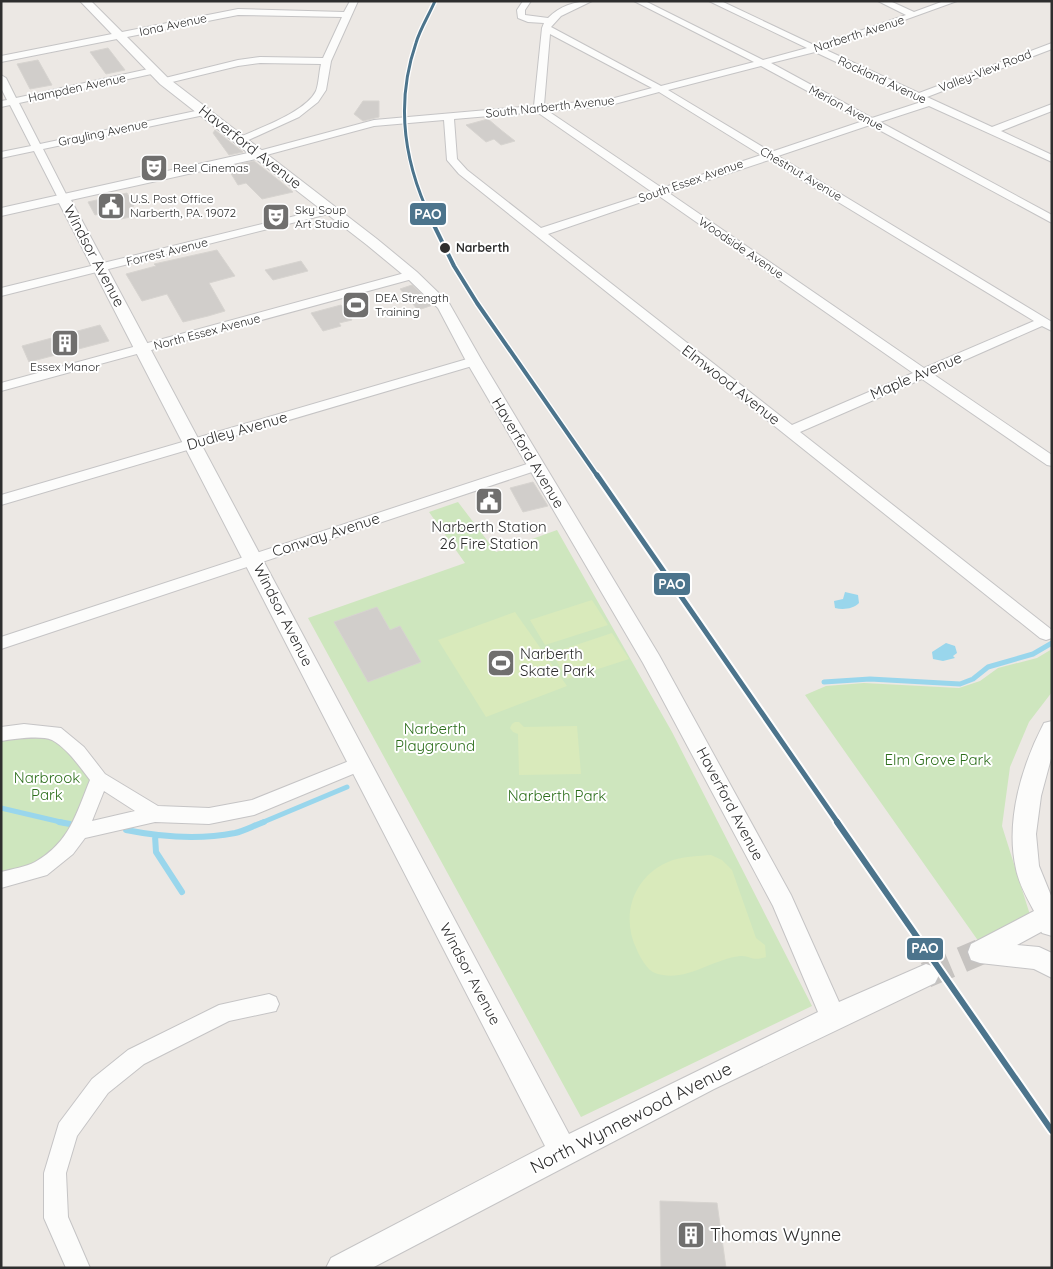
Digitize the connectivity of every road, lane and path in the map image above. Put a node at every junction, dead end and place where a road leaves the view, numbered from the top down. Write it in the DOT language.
graph roads {
  1 [pos="85,1"];
  2 [pos="354,1"];
  3 [pos="528,1"];
  4 [pos="588,1"];
  5 [pos="638,1"];
  6 [pos="713,1"];
  7 [pos="882,1"];
  8 [pos="953,1"];
  9 [pos="347,15"];
  10 [pos="914,15"];
  11 [pos="548,24"];
  12 [pos="119,36"];
  13 [pos="1052,46"];
  14 [pos="815,49"];
  15 [pos="1,59"];
  16 [pos="326,61"];
  17 [pos="763,63"];
  18 [pos="152,71"];
  19 [pos="1,78"];
  20 [pos="164,82"];
  21 [pos="660,89"];
  22 [pos="918,97"];
  23 [pos="13,101"];
  24 [pos="930,102"];
  25 [pos="1,104"];
  26 [pos="1051,107"];
  27 [pos="540,109"];
  28 [pos="205,112"];
  29 [pos="442,118"];
  30 [pos="872,122"];
  31 [pos="992,131"];
  32 [pos="242,140"];
  33 [pos="36,148"];
  34 [pos="259,154"];
  35 [pos="1,155"];
  36 [pos="771,155"];
  37 [pos="1052,160"];
  38 [pos="659,192"];
  39 [pos="63,198"];
  40 [pos="332,210"];
  41 [pos="1,212"];
  42 [pos="1052,220"];
  43 [pos="539,233"];
  44 [pos="100,268"];
  45 [pos="412,275"];
  46 [pos="1,292"];
  47 [pos="1047,324"];
  48 [pos="143,349"];
  49 [pos="474,361"];
  50 [pos="924,373"];
  51 [pos="1,387"];
  52 [pos="790,431"];
  53 [pos="192,444"];
  54 [pos="1052,462"];
  55 [pos="536,466"];
  56 [pos="1,500"];
  57 [pos="254,559"];
  58 [pos="1046,634"];
  59 [pos="1,643"];
  60 [pos="1052,730"];
  61 [pos="1,734"];
  62 [pos="359,764"];
  63 [pos="99,779"];
  64 [pos="155,814"];
  65 [pos="79,832"];
  66 [pos="1,880"];
  67 [pos="1050,920"];
  68 [pos="1052,968"];
  69 [pos="926,975"];
  70 [pos="269,1004"];
  71 [pos="832,1016"];
  72 [pos="563,1152"];
  73 [pos="78,1268"];
  74 [pos="341,1268"];
  1 -- 12 [label="street, Haverford Avenue"];
  2 -- 9 [label="street"];
  3 -- 11 [label="street, Chestnut Avenue"];
  4 -- 11 [label="street"];
  5 -- 17 [label="street, Merion Avenue"];
  6 -- 14 [label="street, Rockland Avenue"];
  7 -- 10 [label="street"];
  8 -- 10 [label="street, Narberth Avenue"];
  9 -- 12 [label="street, Iona Avenue"];
  9 -- 16 [label="street"];
  10 -- 14 [label="street, Narberth Avenue"];
  11 -- 21 [label="street, Chestnut Avenue"];
  11 -- 27 [label="street"];
  12 -- 15 [label="street, Iona Avenue"];
  12 -- 18 [label="street, Haverford Avenue"];
  13 -- 22 [label="street, Valley-View Road"];
  14 -- 17 [label="street, Narberth Avenue"];
  14 -- 22 [label="street, Rockland Avenue"];
  16 -- 20 [label="street"];
  16 -- 32 [label="street"];
  17 -- 21 [label="street, South Narberth Avenue"];
  17 -- 30 [label="street, Merion Avenue"];
  18 -- 20 [label="street, Haverford Avenue"];
  18 -- 23 [label="street, Hampden Avenue"];
  19 -- 23 [label="street, Windsor Avenue"];
  20 -- 28 [label="street, Haverford Avenue"];
  21 -- 27 [label="street, South Narberth Avenue"];
  21 -- 36 [label="street, Chestnut Avenue"];
  22 -- 24 [label="street, Rockland Avenue"];
  23 -- 25 [label="street, Hampden Avenue"];
  23 -- 33 [label="street, Windsor Avenue"];
  24 -- 30 [label="street, South Essex Avenue"];
  24 -- 31 [label="street, Rockland Avenue"];
  26 -- 31 [label="street"];
  27 -- 29 [label="street, South Narberth Avenue"];
  27 -- 38 [label="street, Woodside Avenue"];
  28 -- 32 [label="street, Haverford Avenue"];
  28 -- 33 [label="street, Grayling Avenue"];
  29 -- 34 [label="street, South Narberth Avenue"];
  29 -- 43 [label="street, Elmwood Avenue"];
  30 -- 36 [label="street, South Essex Avenue"];
  30 -- 42 [label="street, Merion Avenue"];
  31 -- 37 [label="street, Rockland Avenue"];
  32 -- 34 [label="street, Haverford Avenue"];
  33 -- 35 [label="street, Grayling Avenue"];
  33 -- 39 [label="street, Windsor Avenue"];
  34 -- 39 [label="street"];
  34 -- 40 [label="street, Haverford Avenue"];
  36 -- 38 [label="street, South Essex Avenue"];
  36 -- 47 [label="street, Chestnut Avenue"];
  38 -- 43 [label="street, South Essex Avenue"];
  38 -- 50 [label="street, Woodside Avenue"];
  39 -- 41 [label="street"];
  39 -- 44 [label="street, Windsor Avenue"];
  40 -- 44 [label="street, Forrest Avenue"];
  40 -- 45 [label="street, Haverford Avenue"];
  43 -- 52 [label="street, Elmwood Avenue"];
  44 -- 46 [label="street, Forrest Avenue"];
  44 -- 48 [label="street, Windsor Avenue"];
  45 -- 48 [label="street, North Essex Avenue"];
  45 -- 49 [label="street, Haverford Avenue"];
  47 -- 50 [label="street, Maple Avenue"];
  48 -- 51 [label="street, North Essex Avenue"];
  48 -- 53 [label="street, Windsor Avenue"];
  49 -- 53 [label="street, Dudley Avenue"];
  49 -- 55 [label="street, Haverford Avenue"];
  50 -- 52 [label="street, Maple Avenue"];
  50 -- 54 [label="street, Woodside Avenue"];
  52 -- 58 [label="street, Elmwood Avenue"];
  53 -- 56 [label="street, Dudley Avenue"];
  53 -- 57 [label="street, Windsor Avenue"];
  55 -- 57 [label="street, Conway Avenue"];
  55 -- 71 [label="street, Haverford Avenue"];
  57 -- 59 [label="street, Conway Avenue"];
  57 -- 62 [label="street, Windsor Avenue"];
  60 -- 67 [label="street"];
  61 -- 63 [label="street"];
  62 -- 64 [label="street"];
  62 -- 72 [label="street, Windsor Avenue"];
  63 -- 64 [label="street"];
  63 -- 65 [label="street"];
  64 -- 65 [label="street"];
  65 -- 66 [label="street"];
  67 -- 68 [label="street"];
  69 -- 71 [label="street, North Wynnewood Avenue"];
  70 -- 73 [label="street"];
  71 -- 72 [label="street, North Wynnewood Avenue"];
  72 -- 74 [label="street, North Wynnewood Avenue"];
}
